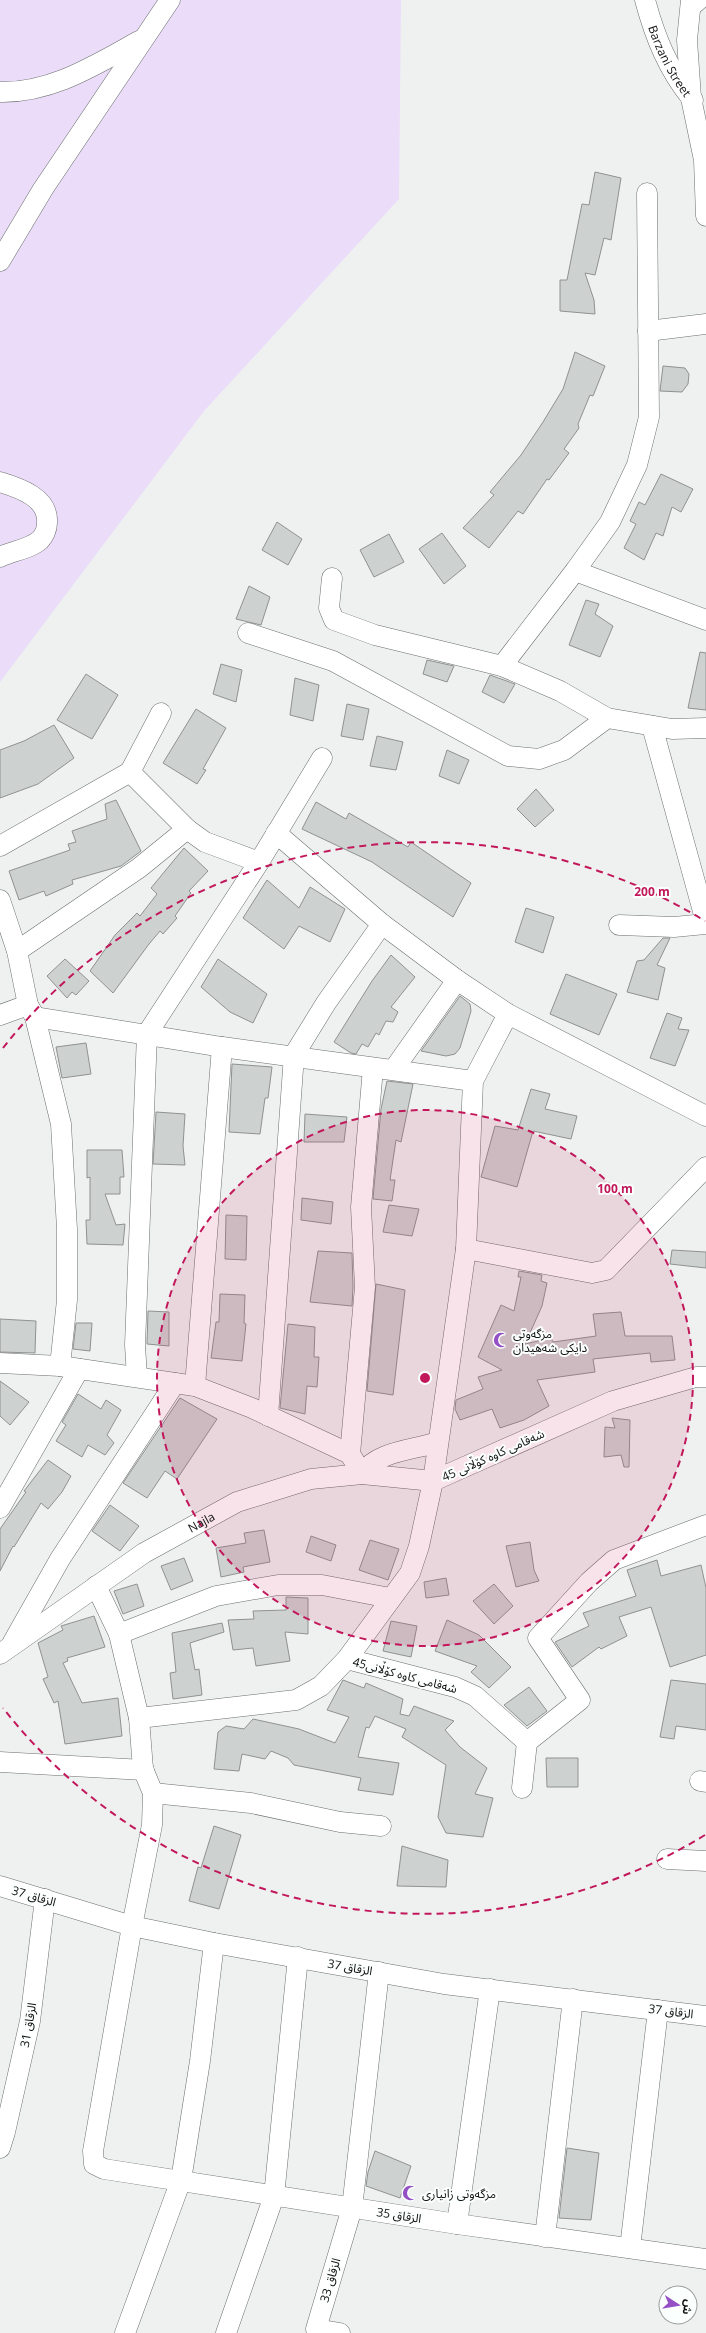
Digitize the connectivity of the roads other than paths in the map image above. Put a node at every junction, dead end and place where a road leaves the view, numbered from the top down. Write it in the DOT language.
graph roads {
  1 [pos="170,0"];
  2 [pos="645,0"];
  3 [pos="706,0"];
  4 [pos="690,7"];
  5 [pos="142,40"];
  6 [pos="0,92"];
  7 [pos="691,98"];
  8 [pos="706,115"];
  9 [pos="647,193"];
  10 [pos="706,216"];
  11 [pos="0,261"];
  12 [pos="706,324"];
  13 [pos="648,331"];
  14 [pos="0,482"];
  15 [pos="0,557"];
  16 [pos="575,571"];
  17 [pos="332,578"];
  18 [pos="706,620"];
  19 [pos="248,633"];
  20 [pos="502,666"];
  21 [pos="161,713"];
  22 [pos="607,718"];
  23 [pos="652,726"];
  24 [pos="706,728"];
  25 [pos="322,758"];
  26 [pos="130,772"];
  27 [pos="187,829"];
  28 [pos="276,833"];
  29 [pos="0,846"];
  30 [pos="259,862"];
  31 [pos="0,900"];
  32 [pos="706,923"];
  33 [pos="382,924"];
  34 [pos="619,925"];
  35 [pos="17,951"];
  36 [pos="457,980"];
  37 [pos="31,1011"];
  38 [pos="508,1014"];
  39 [pos="0,1015"];
  40 [pos="147,1034"];
  41 [pos="222,1047"];
  42 [pos="294,1055"];
  43 [pos="372,1068"];
  44 [pos="394,1069"];
  45 [pos="473,1081"];
  46 [pos="706,1116"];
  47 [pos="706,1167"];
  48 [pos="466,1249"];
  49 [pos="2,1366"];
  50 [pos="70,1367"];
  51 [pos="137,1377"];
  52 [pos="706,1377"];
  53 [pos="175,1383"];
  54 [pos="196,1386"];
  55 [pos="268,1416"];
  56 [pos="438,1442"];
  57 [pos="350,1454"];
  58 [pos="362,1474"];
  59 [pos="433,1481"];
  60 [pos="0,1508"];
  61 [pos="706,1525"];
  62 [pos="96,1586"];
  63 [pos="390,1598"];
  64 [pos="119,1634"];
  65 [pos="5,1650"];
  66 [pos="347,1659"];
  67 [pos="138,1718"];
  68 [pos="528,1742"];
  69 [pos="0,1762"];
  70 [pos="144,1770"];
  71 [pos="522,1788"];
  72 [pos="153,1793"];
  73 [pos="381,1826"];
  74 [pos="668,1859"];
  75 [pos="706,1861"];
  76 [pos="0,1886"];
  77 [pos="45,1899"];
  78 [pos="132,1926"];
  79 [pos="214,1943"];
  80 [pos="298,1958"];
  81 [pos="379,1972"];
  82 [pos="490,1989"];
  83 [pos="573,1999"];
  84 [pos="658,2010"];
  85 [pos="706,2016"];
  86 [pos="0,2148"];
  87 [pos="181,2180"];
  88 [pos="274,2196"];
  89 [pos="352,2208"];
  90 [pos="457,2224"];
  91 [pos="545,2236"];
  92 [pos="630,2248"];
  93 [pos="706,2259"];
  94 [pos="316,2331"];
  95 [pos="126,2333"];
  96 [pos="226,2333"];
  97 [pos="340,2333"];
  1 -- 5 [label="street"];
  2 -- 7 [label="street, Barzani Street"];
  3 -- 4 [label="lane"];
  4 -- 7 [label="street"];
  5 -- 6 [label="street"];
  5 -- 11 [label="street"];
  7 -- 8 [label="street, Barzani Street"];
  7 -- 10 [label="street"];
  9 -- 13 [label="street"];
  12 -- 13 [label="street"];
  13 -- 16 [label="street"];
  14 -- 15 [label="street"];
  16 -- 18 [label="street"];
  16 -- 20 [label="street"];
  17 -- 20 [label="street"];
  19 -- 22 [label="street"];
  20 -- 22 [label="street"];
  21 -- 26 [label="street"];
  22 -- 23 [label="street"];
  23 -- 24 [label="street"];
  23 -- 32 [label="street"];
  25 -- 28 [label="street"];
  26 -- 27 [label="street"];
  26 -- 29 [label="street"];
  27 -- 30 [label="street"];
  27 -- 35 [label="street"];
  28 -- 30 [label="street"];
  28 -- 33 [label="street"];
  30 -- 40 [label="street"];
  31 -- 35 [label="street"];
  32 -- 34 [label="street"];
  33 -- 36 [label="street"];
  33 -- 42 [label="street"];
  35 -- 37 [label="street"];
  36 -- 38 [label="street"];
  36 -- 44 [label="street"];
  37 -- 39 [label="street"];
  37 -- 40 [label="street"];
  37 -- 50 [label="street"];
  38 -- 45 [label="street"];
  38 -- 46 [label="street"];
  40 -- 41 [label="street"];
  40 -- 51 [label="street"];
  41 -- 42 [label="street"];
  41 -- 54 [label="street"];
  42 -- 43 [label="street"];
  42 -- 55 [label="street"];
  43 -- 44 [label="street"];
  43 -- 57 [label="street"];
  44 -- 45 [label="street"];
  45 -- 48 [label="street, شەقامی کاوە کۆڵانی 45"];
  47 -- 48 [label="street"];
  48 -- 56 [label="street, شەقامی کاوە کۆڵانی 45"];
  49 -- 50 [label="street"];
  50 -- 51 [label="street"];
  50 -- 60 [label="street"];
  51 -- 53 [label="street"];
  52 -- 59 [label="street, شەقامی کاوە کۆڵانی 45"];
  53 -- 54 [label="street"];
  53 -- 65 [label="street"];
  54 -- 55 [label="street"];
  55 -- 57 [label="street"];
  56 -- 58 [label="street"];
  56 -- 59 [label="street, شەقامی کاوە کۆڵانی 45"];
  57 -- 58 [label="street"];
  58 -- 59 [label="street, Najla"];
  58 -- 62 [label="street, Najla"];
  59 -- 63 [label="street"];
  61 -- 68 [label="street"];
  62 -- 64 [label="street"];
  62 -- 65 [label="street, Najla"];
  63 -- 64 [label="street"];
  63 -- 66 [label="street"];
  64 -- 67 [label="street"];
  66 -- 67 [label="street"];
  66 -- 68 [label="street, شەقامی کاوە کۆڵانی45"];
  67 -- 70 [label="street"];
  68 -- 71 [label="street"];
  69 -- 70 [label="street"];
  70 -- 72 [label="street"];
  72 -- 73 [label="street"];
  72 -- 78 [label="street"];
  74 -- 75 [label="street"];
  76 -- 77 [label="street, الزقاق 37"];
  77 -- 78 [label="street, الزقاق 37"];
  77 -- 86 [label="street, الزقاق 31"];
  78 -- 79 [label="street, الزقاق 37"];
  78 -- 87 [label="street, الزقاق 35"];
  79 -- 80 [label="street, الزقاق 37"];
  79 -- 87 [label="street"];
  80 -- 81 [label="street, الزقاق 37"];
  80 -- 88 [label="street"];
  81 -- 82 [label="street, الزقاق 37"];
  81 -- 89 [label="street, الزقاق 33"];
  82 -- 83 [label="street, الزقاق 37"];
  82 -- 90 [label="street"];
  83 -- 84 [label="street, الزقاق 37"];
  83 -- 91 [label="street"];
  84 -- 85 [label="street, الزقاق 37"];
  84 -- 92 [label="street"];
  87 -- 88 [label="street, الزقاق 35"];
  87 -- 95 [label="street"];
  88 -- 89 [label="street, الزقاق 35"];
  88 -- 96 [label="street"];
  89 -- 90 [label="street, الزقاق 35"];
  89 -- 94 [label="street, الزقاق 33"];
  90 -- 91 [label="street, الزقاق 35"];
  91 -- 92 [label="street, الزقاق 35"];
  92 -- 93 [label="street, الزقاق 35"];
  94 -- 97 [label="street, الزقاق 33"];
}
